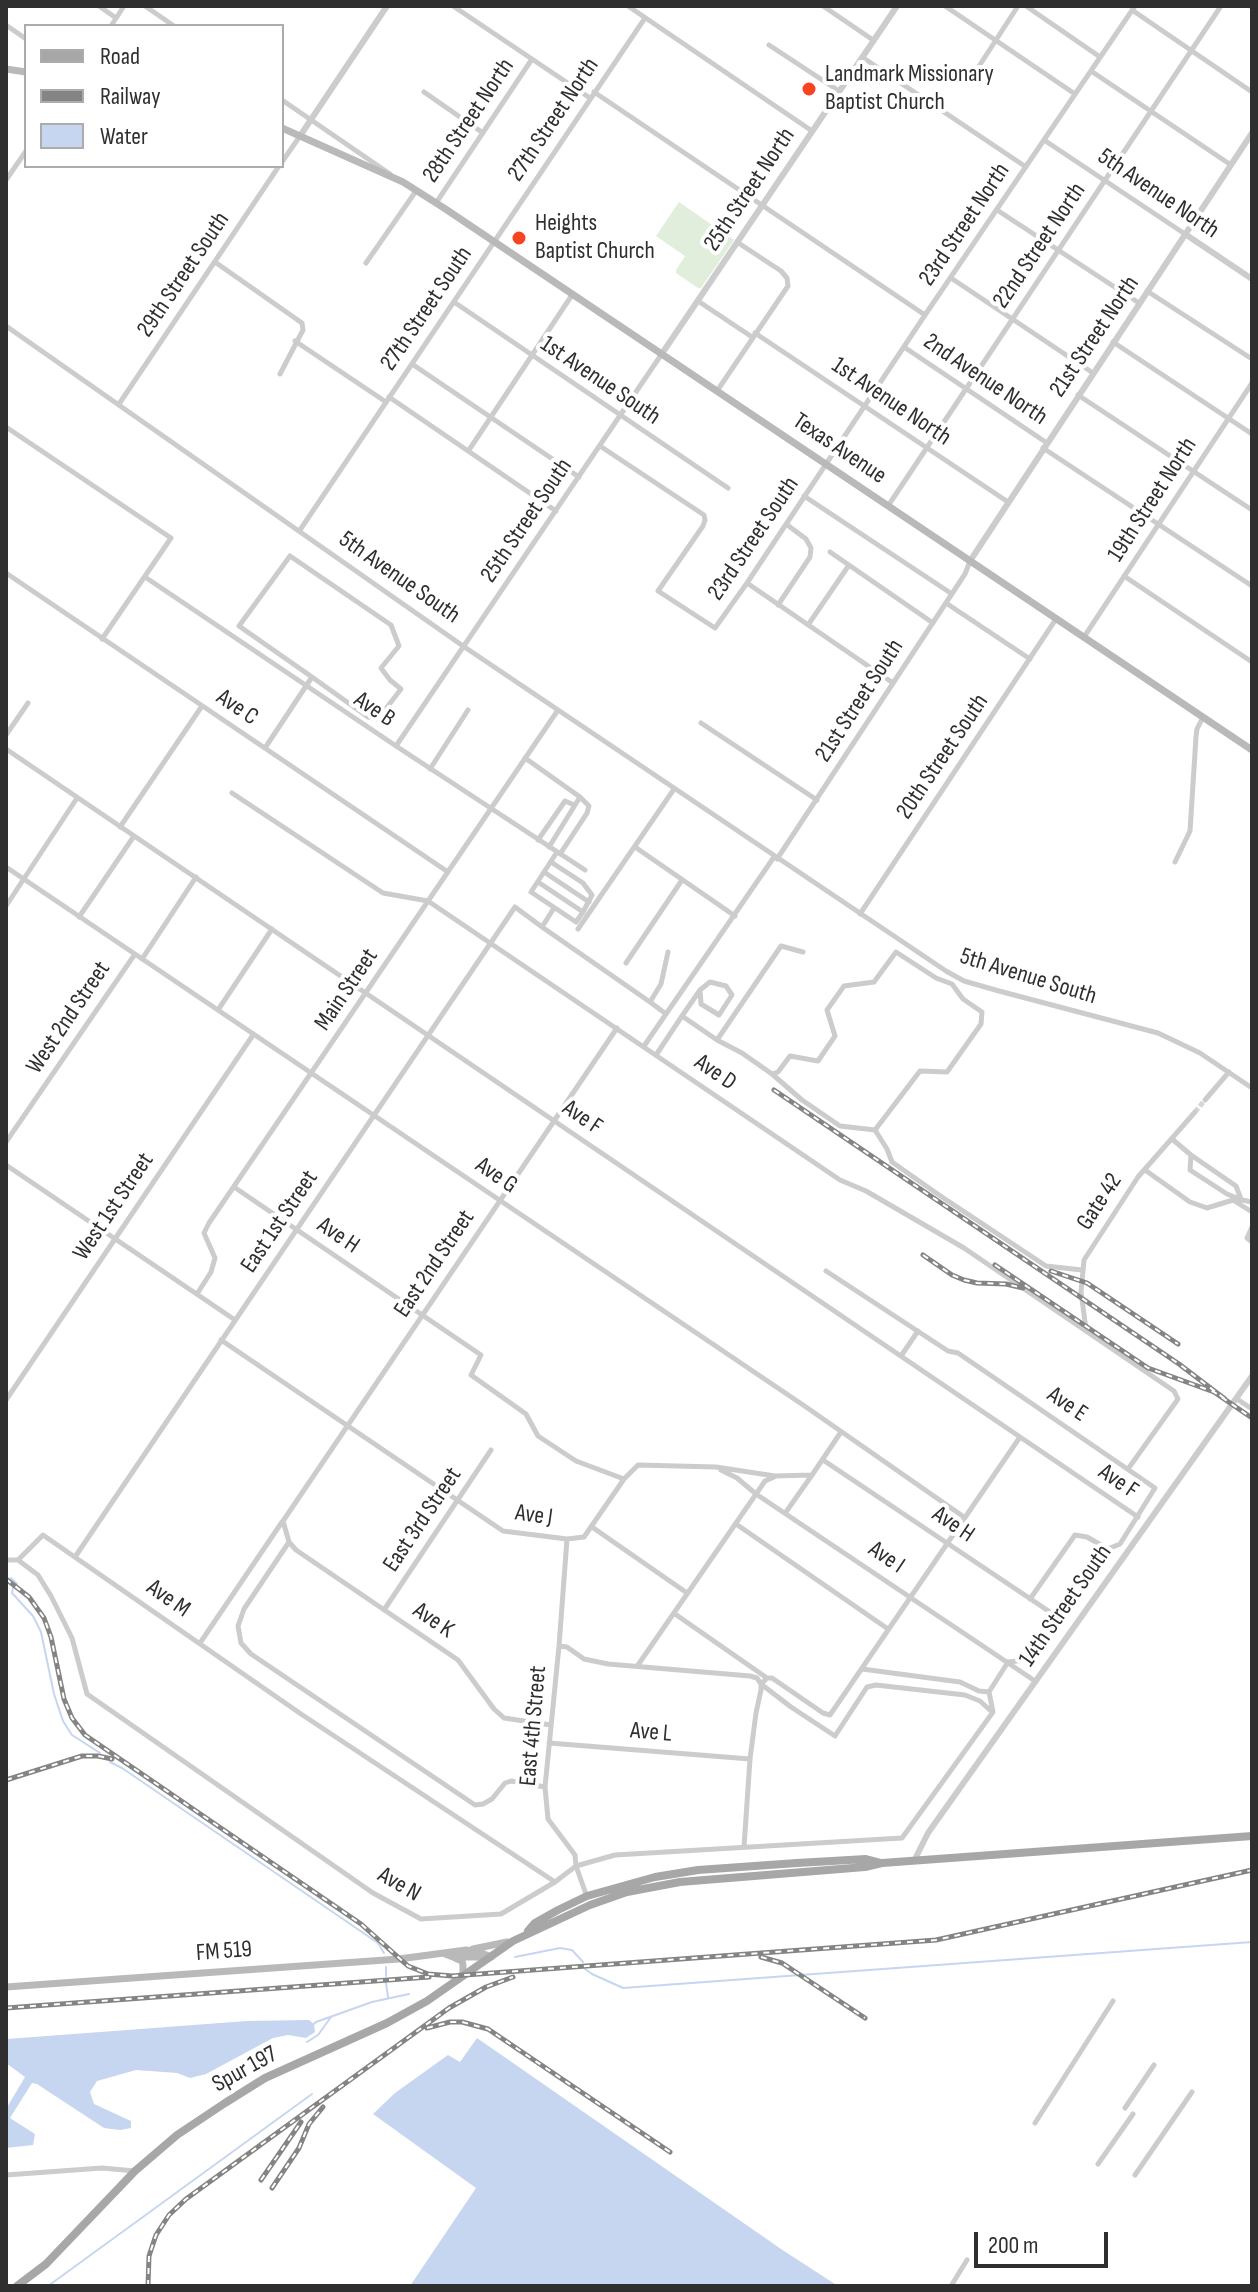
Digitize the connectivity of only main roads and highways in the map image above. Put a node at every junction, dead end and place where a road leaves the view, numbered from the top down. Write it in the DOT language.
graph roads {
  1 [pos="284,129"];
  2 [pos="1251,748"];
  3 [pos="1252,1836"];
  4 [pos="513,1941"];
  5 [pos="466,1950"];
  6 [pos="449,1956"];
  7 [pos="491,1957"];
  8 [pos="457,1981"];
  9 [pos="6,1987"];
  10 [pos="17,2286"];
  1 -- 2 [label="main road, Texas Avenue"];
  3 -- 4 [label="main road, Spur 197"];
  4 -- 5 [label="main road"];
  4 -- 7 [label="main road, Spur 197"];
  5 -- 6 [label="main road, FM 519 / FM 519"];
  5 -- 7 [label="main road, FM 519 / FM 519"];
  6 -- 7 [label="main road, FM 519 / FM 519"];
  6 -- 8 [label="main road"];
  6 -- 9 [label="main road, FM 519 / FM 519"];
  7 -- 8 [label="main road, Spur 197"];
  8 -- 10 [label="main road, Spur 197"];
}
